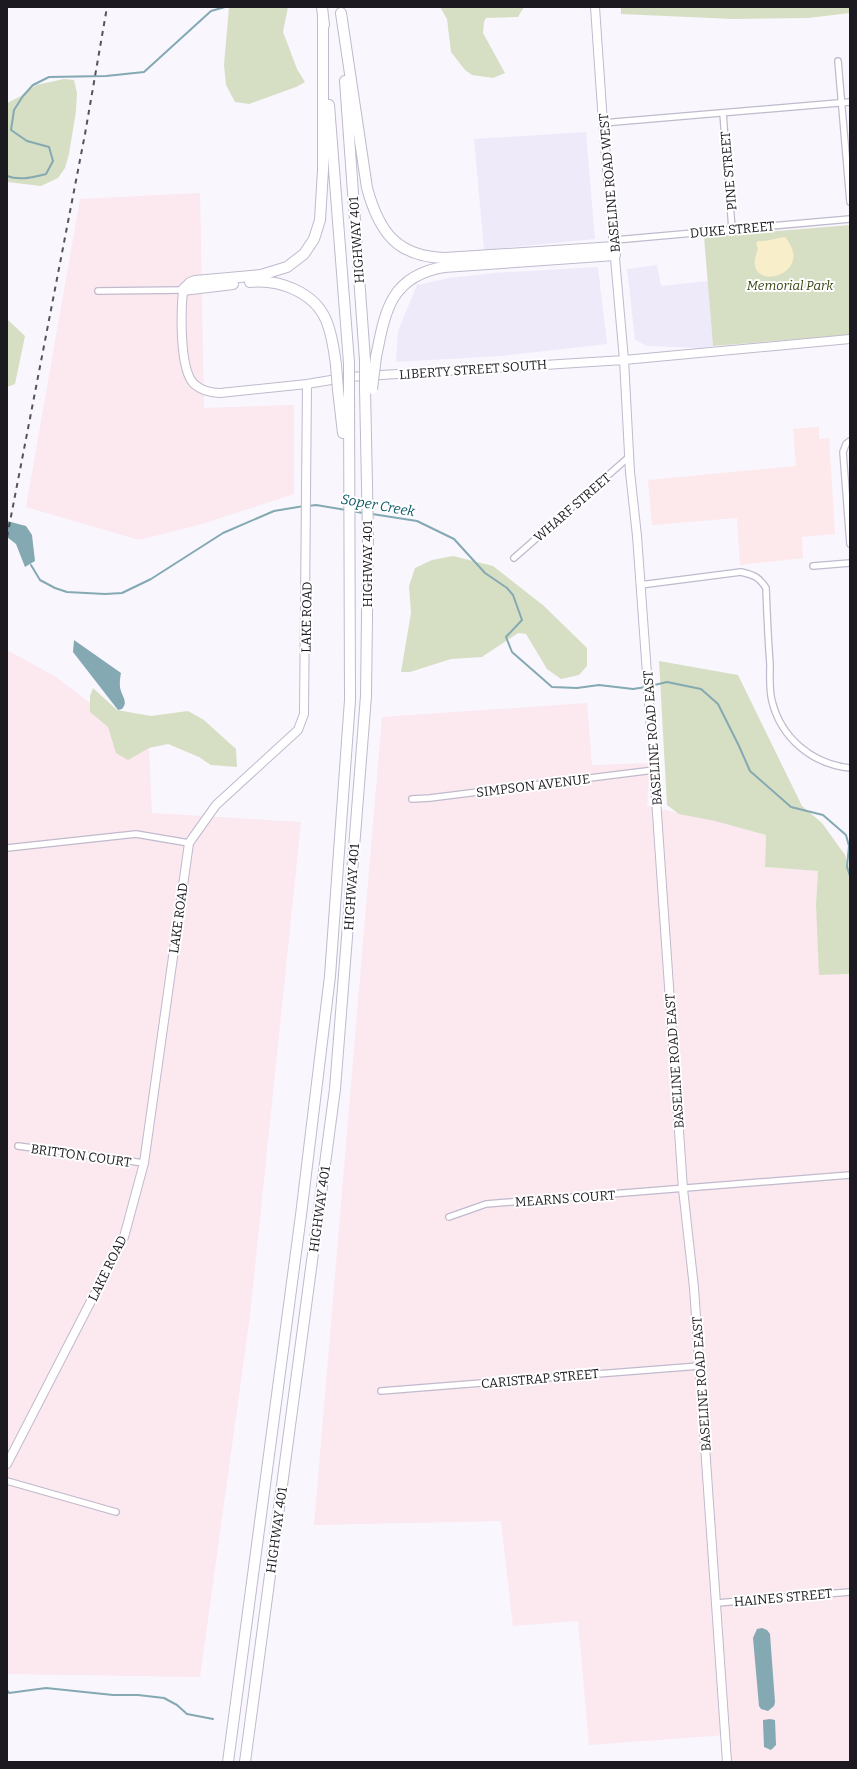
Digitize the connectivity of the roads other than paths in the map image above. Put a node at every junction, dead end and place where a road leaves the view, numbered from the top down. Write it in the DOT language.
graph roads {
  1 [pos="322,7"];
  2 [pos="595,7"];
  3 [pos="340,10"];
  4 [pos="323,18"];
  5 [pos="838,61"];
  6 [pos="850,102"];
  7 [pos="841,103"];
  8 [pos="723,113"];
  9 [pos="604,123"];
  10 [pos="850,202"];
  11 [pos="850,219"];
  12 [pos="732,229"];
  13 [pos="615,247"];
  14 [pos="183,290"];
  15 [pos="98,291"];
  16 [pos="850,339"];
  17 [pos="624,360"];
  18 [pos="307,384"];
  19 [pos="369,389"];
  20 [pos="343,390"];
  21 [pos="850,441"];
  22 [pos="630,456"];
  23 [pos="850,544"];
  24 [pos="514,558"];
  25 [pos="850,564"];
  26 [pos="813,566"];
  27 [pos="640,585"];
  28 [pos="850,768"];
  29 [pos="654,770"];
  30 [pos="412,799"];
  31 [pos="189,843"];
  32 [pos="7,848"];
  33 [pos="18,1146"];
  34 [pos="144,1163"];
  35 [pos="850,1175"];
  36 [pos="683,1189"];
  37 [pos="449,1217"];
  38 [pos="699,1366"];
  39 [pos="381,1391"];
  40 [pos="7,1464"];
  41 [pos="7,1481"];
  42 [pos="116,1512"];
  43 [pos="850,1592"];
  44 [pos="717,1602"];
  45 [pos="228,1762"];
  46 [pos="245,1762"];
  47 [pos="727,1762"];
  1 -- 4 [label="highway, HIGHWAY 401"];
  2 -- 9 [label="street, BASELINE ROAD WEST"];
  3 -- 13 [label="highway"];
  3 -- 19 [label="highway, HIGHWAY 401, bridge"];
  4 -- 14 [label="highway"];
  4 -- 20 [label="highway, HIGHWAY 401, bridge"];
  5 -- 7 [label="street"];
  6 -- 7 [label="street"];
  7 -- 8 [label="street"];
  7 -- 10 [label="street"];
  8 -- 9 [label="street"];
  8 -- 12 [label="street, PINE STREET"];
  9 -- 13 [label="street, BASELINE ROAD WEST"];
  11 -- 12 [label="street, DUKE STREET"];
  12 -- 13 [label="street, DUKE STREET"];
  13 -- 17 [label="street, BASELINE ROAD WEST"];
  13 -- 19 [label="highway, bridge"];
  14 -- 15 [label="street"];
  14 -- 18 [label="street, LIBERTY STREET SOUTH"];
  14 -- 20 [label="highway, bridge"];
  16 -- 17 [label="street, LIBERTY STREET SOUTH"];
  17 -- 18 [label="street, LIBERTY STREET SOUTH"];
  17 -- 22 [label="street, BASELINE ROAD EAST"];
  18 -- 31 [label="street, LAKE ROAD"];
  19 -- 46 [label="highway, HIGHWAY 401"];
  20 -- 45 [label="highway, HIGHWAY 401"];
  21 -- 23 [label="street"];
  22 -- 24 [label="street, WHARF STREET"];
  22 -- 27 [label="street, BASELINE ROAD EAST"];
  25 -- 26 [label="street"];
  27 -- 28 [label="street"];
  27 -- 29 [label="street, BASELINE ROAD EAST"];
  29 -- 30 [label="street, SIMPSON AVENUE"];
  29 -- 36 [label="street, BASELINE ROAD EAST"];
  31 -- 32 [label="street"];
  31 -- 34 [label="street, LAKE ROAD"];
  33 -- 34 [label="street, BRITTON COURT"];
  34 -- 40 [label="street, LAKE ROAD"];
  35 -- 36 [label="street, MEARNS COURT"];
  36 -- 37 [label="street, MEARNS COURT"];
  36 -- 38 [label="street, BASELINE ROAD EAST"];
  38 -- 39 [label="street, CARISTRAP STREET"];
  38 -- 44 [label="street, BASELINE ROAD EAST"];
  41 -- 42 [label="street"];
  43 -- 44 [label="street, HAINES STREET"];
  44 -- 47 [label="street, BASELINE ROAD EAST"];
}
